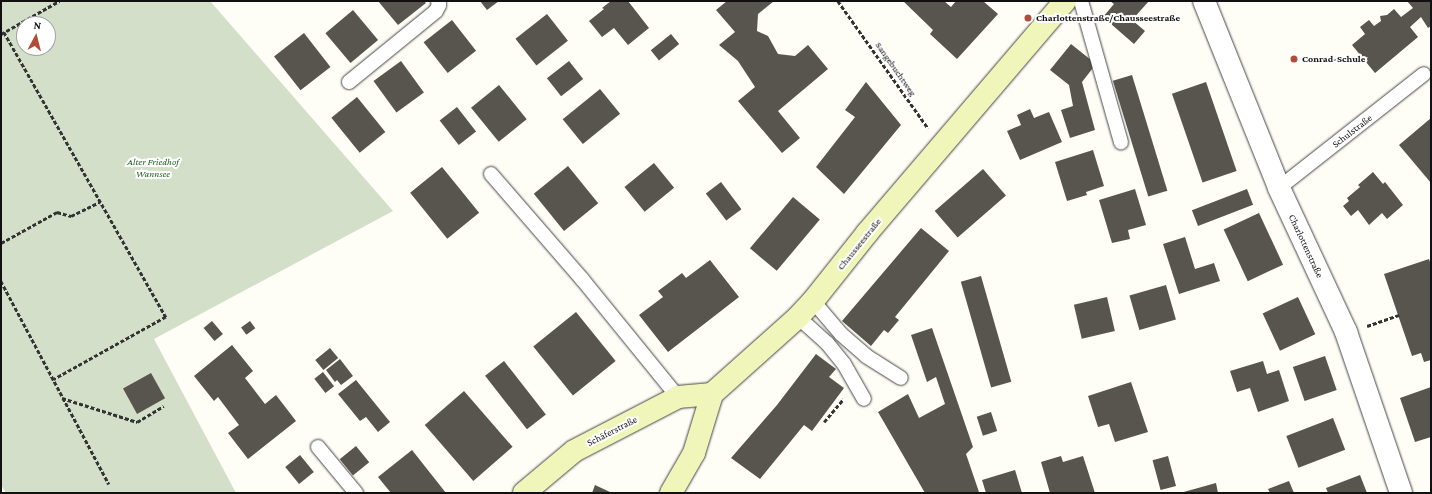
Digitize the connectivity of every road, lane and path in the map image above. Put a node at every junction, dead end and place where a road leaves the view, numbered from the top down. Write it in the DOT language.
graph roads {
  1 [pos="59,1"];
  2 [pos="438,1"];
  3 [pos="838,1"];
  4 [pos="1065,1"];
  5 [pos="1081,1"];
  6 [pos="1204,1"];
  7 [pos="4,32"];
  8 [pos="1,34"];
  9 [pos="1424,74"];
  10 [pos="349,82"];
  11 [pos="1121,142"];
  12 [pos="941,147"];
  13 [pos="491,174"];
  14 [pos="1279,188"];
  15 [pos="100,202"];
  16 [pos="1,243"];
  17 [pos="1,281"];
  18 [pos="813,301"];
  19 [pos="1399,314"];
  20 [pos="798,317"];
  21 [pos="1346,332"];
  22 [pos="900,378"];
  23 [pos="53,380"];
  24 [pos="855,385"];
  25 [pos="712,394"];
  26 [pos="678,397"];
  27 [pos="62,398"];
  28 [pos="864,399"];
  29 [pos="164,406"];
  30 [pos="824,422"];
  31 [pos="318,447"];
  32 [pos="109,484"];
  33 [pos="356,493"];
  34 [pos="524,493"];
  35 [pos="671,493"];
  36 [pos="1401,493"];
  1 -- 7 [label="path"];
  2 -- 10 [label="lane"];
  3 -- 12 [label="path, Sangebuchtweg"];
  4 -- 12 [label="street, Chausseestraße"];
  5 -- 11 [label="lane"];
  6 -- 14 [label="street, Charlottenstraße"];
  7 -- 8 [label="path"];
  7 -- 15 [label="path"];
  9 -- 14 [label="lane, Schulstraße"];
  12 -- 18 [label="street, Chausseestraße"];
  13 -- 26 [label="lane"];
  14 -- 21 [label="street, Charlottenstraße"];
  15 -- 16 [label="path"];
  15 -- 23 [label="path"];
  17 -- 23 [label="path"];
  18 -- 20 [label="street, Chausseestraße"];
  18 -- 22 [label="lane"];
  19 -- 21 [label="path"];
  20 -- 24 [label="lane"];
  20 -- 25 [label="street, Chausseestraße"];
  21 -- 36 [label="street, Charlottenstraße"];
  23 -- 27 [label="path"];
  24 -- 28 [label="lane"];
  24 -- 30 [label="path"];
  25 -- 26 [label="street, Schäferstraße"];
  25 -- 35 [label="street"];
  26 -- 34 [label="street, Schäferstraße"];
  27 -- 29 [label="path"];
  27 -- 32 [label="path"];
  31 -- 33 [label="lane"];
}
